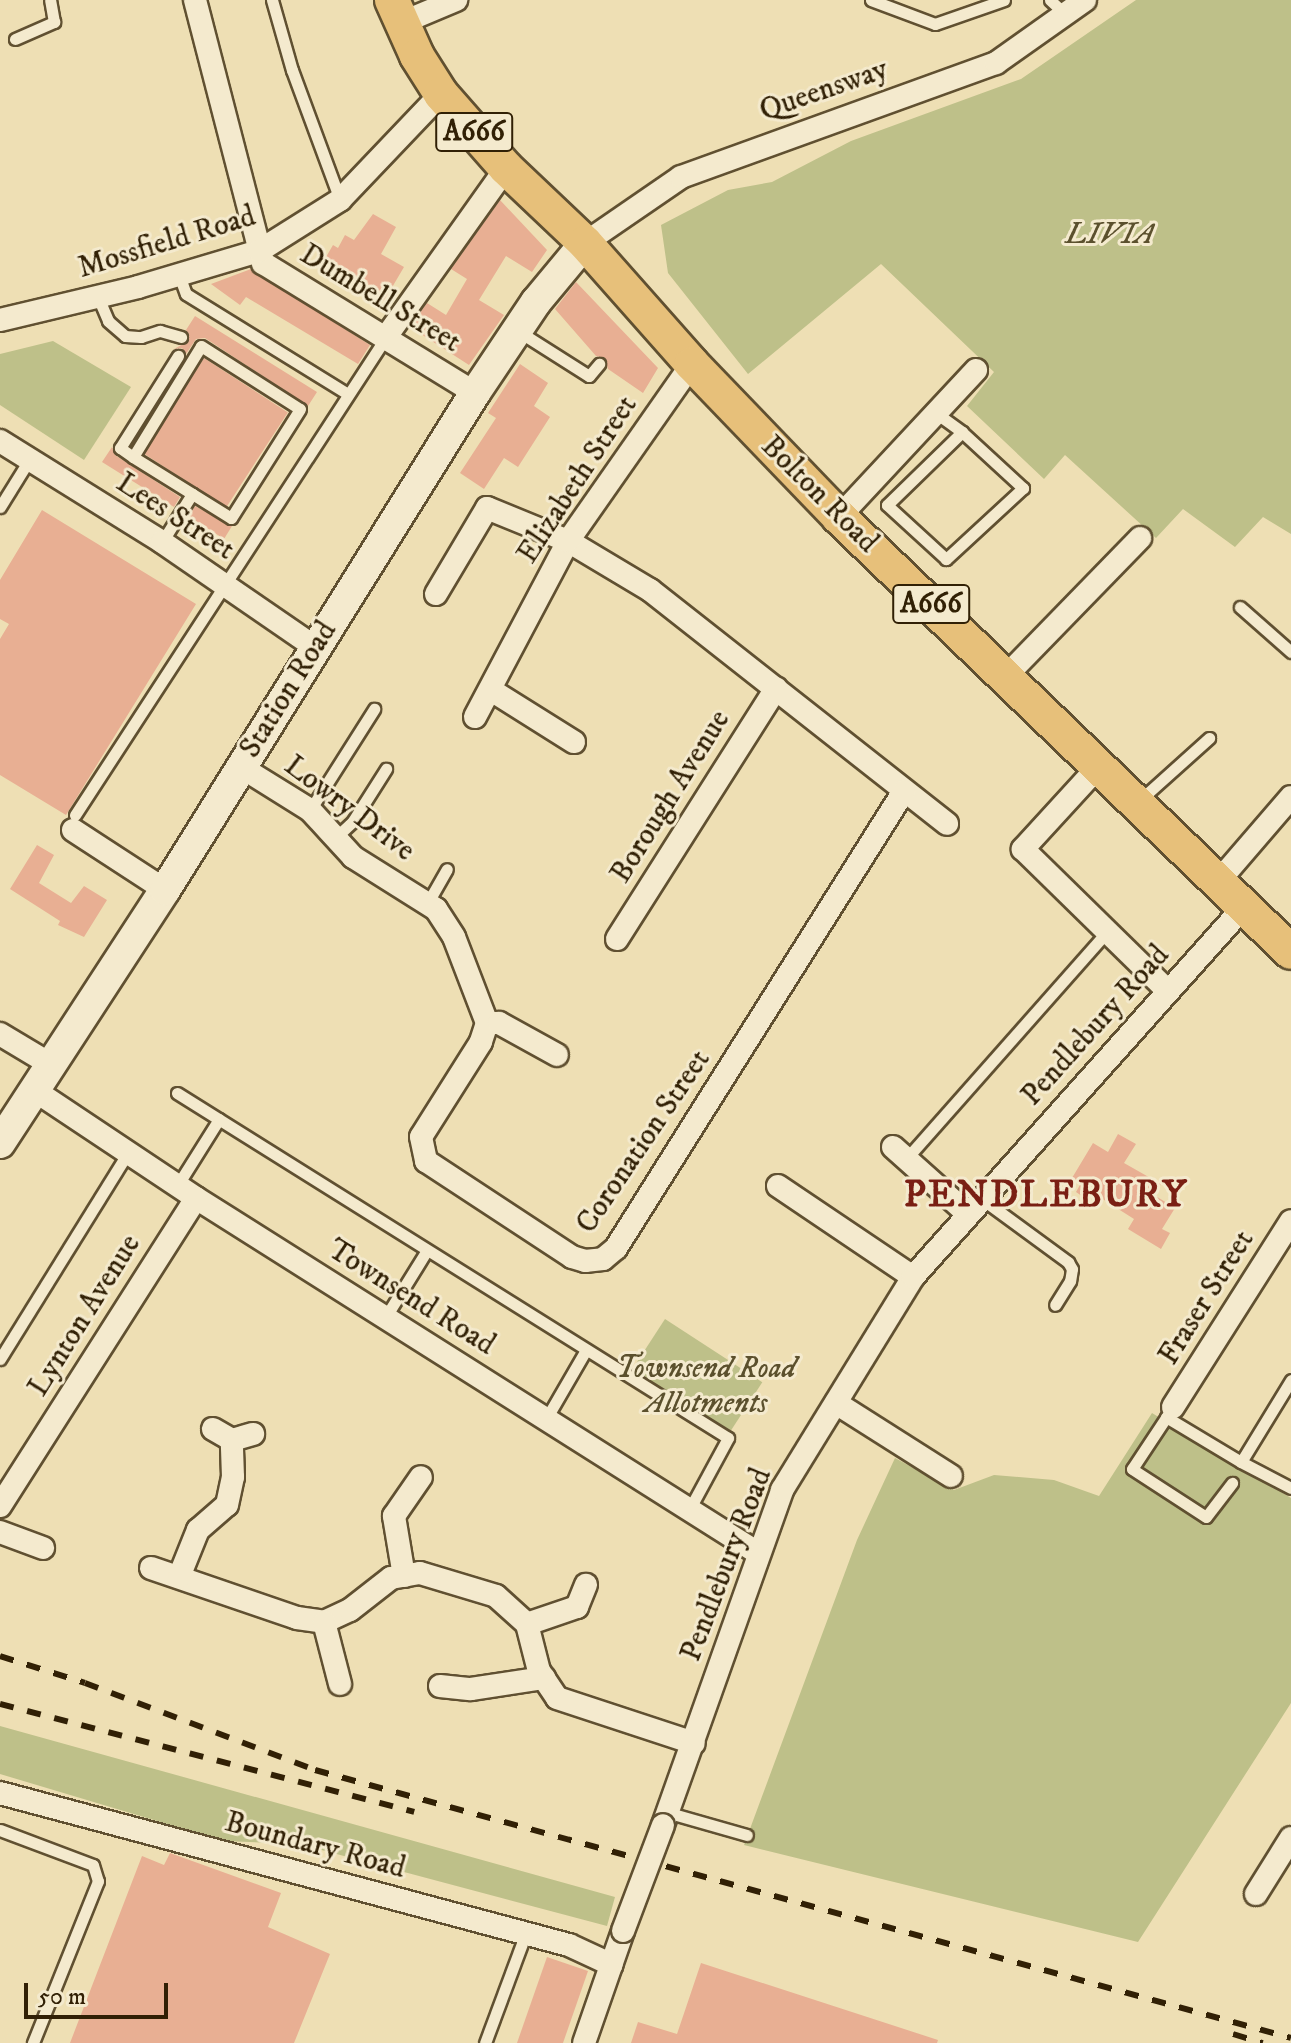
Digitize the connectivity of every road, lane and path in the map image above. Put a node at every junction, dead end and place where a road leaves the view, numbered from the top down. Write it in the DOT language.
graph roads {
  1 [pos="50,0"];
  2 [pos="195,0"];
  3 [pos="272,0"];
  4 [pos="456,0"];
  5 [pos="871,0"];
  6 [pos="1004,0"];
  7 [pos="1085,0"];
  8 [pos="1058,7"];
  9 [pos="396,11"];
  10 [pos="15,39"];
  11 [pos="441,94"];
  12 [pos="506,168"];
  13 [pos="340,200"];
  14 [pos="585,243"];
  15 [pos="259,251"];
  16 [pos="179,275"];
  17 [pos="98,297"];
  18 [pos="0,320"];
  19 [pos="517,331"];
  20 [pos="181,337"];
  21 [pos="386,337"];
  22 [pos="178,356"];
  23 [pos="599,364"];
  24 [pos="692,364"];
  25 [pos="976,370"];
  26 [pos="475,393"];
  27 [pos="348,394"];
  28 [pos="936,413"];
  29 [pos="962,432"];
  30 [pos="0,441"];
  31 [pos="133,457"];
  32 [pos="29,460"];
  33 [pos="192,494"];
  34 [pos="0,507"];
  35 [pos="839,517"];
  36 [pos="1140,538"];
  37 [pos="568,541"];
  38 [pos="162,542"];
  39 [pos="225,585"];
  40 [pos="436,594"];
  41 [pos="1240,607"];
  42 [pos="315,647"];
  43 [pos="1291,652"];
  44 [pos="1007,675"];
  45 [pos="776,688"];
  46 [pos="491,690"];
  47 [pos="374,709"];
  48 [pos="475,717"];
  49 [pos="1209,738"];
  50 [pos="574,742"];
  51 [pos="1099,766"];
  52 [pos="241,767"];
  53 [pos="386,769"];
  54 [pos="904,791"];
  55 [pos="1291,797"];
  56 [pos="1136,803"];
  57 [pos="310,810"];
  58 [pos="74,823"];
  59 [pos="947,824"];
  60 [pos="335,838"];
  61 [pos="447,869"];
  62 [pos="1217,883"];
  63 [pos="165,890"];
  64 [pos="427,904"];
  65 [pos="1243,908"];
  66 [pos="1107,932"];
  67 [pos="617,939"];
  68 [pos="1291,952"];
  69 [pos="1167,990"];
  70 [pos="487,1023"];
  71 [pos="0,1034"];
  72 [pos="557,1055"];
  73 [pos="50,1064"];
  74 [pos="34,1090"];
  75 [pos="177,1093"];
  76 [pos="219,1119"];
  77 [pos="0,1143"];
  78 [pos="900,1153"];
  79 [pos="127,1154"];
  80 [pos="778,1186"];
  81 [pos="186,1192"];
  82 [pos="975,1206"];
  83 [pos="1291,1221"];
  84 [pos="426,1252"];
  85 [pos="913,1277"];
  86 [pos="1055,1305"];
  87 [pos="385,1318"];
  88 [pos="586,1350"];
  89 [pos="0,1359"];
  90 [pos="1291,1380"];
  91 [pos="836,1403"];
  92 [pos="1170,1412"];
  93 [pos="546,1419"];
  94 [pos="233,1435"];
  95 [pos="1241,1462"];
  96 [pos="951,1476"];
  97 [pos="421,1477"];
  98 [pos="1232,1483"];
  99 [pos="1291,1488"];
  100 [pos="0,1506"];
  101 [pos="689,1510"];
  102 [pos="0,1532"];
  103 [pos="43,1548"];
  104 [pos="758,1553"];
  105 [pos="151,1568"];
  106 [pos="404,1576"];
  107 [pos="179,1577"];
  108 [pos="586,1585"];
  109 [pos="324,1622"];
  110 [pos="527,1624"];
  111 [pos="544,1678"];
  112 [pos="340,1684"];
  113 [pos="440,1686"];
  114 [pos="694,1743"];
  115 [pos="0,1793"];
  116 [pos="665,1818"];
  117 [pos="0,1830"];
  118 [pos="747,1835"];
  119 [pos="1291,1838"];
  120 [pos="1256,1894"];
  121 [pos="526,1933"];
  122 [pos="612,1965"];
  123 [pos="33,2043"];
  124 [pos="485,2043"];
  125 [pos="584,2043"];
  1 -- 10 [label="lane"];
  2 -- 15 [label="street"];
  3 -- 13 [label="lane"];
  4 -- 9 [label="street"];
  5 -- 6 [label="lane"];
  7 -- 8 [label="street, Queensway"];
  8 -- 14 [label="street, Queensway"];
  9 -- 11 [label="main road, Bolton Road / A666"];
  11 -- 12 [label="main road, Bolton Road / A666"];
  11 -- 13 [label="street, Mossfield Road"];
  12 -- 14 [label="main road, Bolton Road / A666"];
  12 -- 21 [label="street"];
  13 -- 15 [label="street, Mossfield Road"];
  14 -- 19 [label="main road, Station Road"];
  14 -- 24 [label="main road, Bolton Road / A666"];
  15 -- 16 [label="street, Mossfield Road"];
  15 -- 21 [label="street, Dumbell Street"];
  16 -- 17 [label="street, Mossfield Road"];
  16 -- 27 [label="lane"];
  17 -- 18 [label="street, Mossfield Road"];
  17 -- 20 [label="lane"];
  19 -- 23 [label="lane"];
  19 -- 26 [label="main road, Station Road"];
  21 -- 26 [label="street, Dumbell Street"];
  21 -- 27 [label="lane"];
  22 -- 31 [label="lane"];
  24 -- 35 [label="main road, Bolton Road / A666"];
  24 -- 37 [label="street, Elizabeth Street"];
  25 -- 28 [label="street"];
  26 -- 42 [label="main road, Station Road"];
  27 -- 39 [label="lane"];
  28 -- 29 [label="lane"];
  28 -- 35 [label="street"];
  29 -- 29 [label="lane"];
  30 -- 32 [label="street, Lees Street"];
  31 -- 33 [label="lane"];
  31 -- 33 [label="lane"];
  32 -- 34 [label="lane"];
  32 -- 38 [label="street, Lees Street"];
  33 -- 38 [label="lane"];
  35 -- 44 [label="main road, Bolton Road / A666"];
  36 -- 44 [label="street"];
  37 -- 40 [label="street"];
  37 -- 45 [label="street"];
  37 -- 46 [label="street, Elizabeth Street"];
  38 -- 39 [label="street, Lees Street"];
  39 -- 42 [label="street, Lees Street"];
  39 -- 58 [label="lane"];
  41 -- 43 [label="lane"];
  42 -- 52 [label="main road, Station Road"];
  44 -- 51 [label="main road, Bolton Road / A666"];
  45 -- 54 [label="street"];
  45 -- 67 [label="street, Borough Avenue"];
  46 -- 48 [label="street, Elizabeth Street"];
  46 -- 50 [label="street"];
  47 -- 57 [label="lane"];
  49 -- 56 [label="lane"];
  51 -- 56 [label="main road, Bolton Road / A666"];
  51 -- 66 [label="street"];
  52 -- 57 [label="street, Lowry Drive"];
  52 -- 63 [label="main road, Station Road"];
  53 -- 60 [label="lane"];
  54 -- 59 [label="street"];
  54 -- 70 [label="street, Coronation Street"];
  55 -- 62 [label="street"];
  56 -- 62 [label="main road, Bolton Road / A666"];
  57 -- 60 [label="street, Lowry Drive"];
  58 -- 63 [label="street"];
  60 -- 64 [label="street, Lowry Drive"];
  61 -- 64 [label="lane"];
  62 -- 65 [label="main road, Bolton Road / A666"];
  63 -- 73 [label="main road, Station Road"];
  64 -- 70 [label="street, Lowry Drive"];
  65 -- 68 [label="main road, Bolton Road / A666"];
  65 -- 69 [label="street, Pendlebury Road"];
  66 -- 69 [label="street"];
  66 -- 78 [label="lane"];
  69 -- 82 [label="street, Pendlebury Road"];
  70 -- 72 [label="street"];
  71 -- 73 [label="street"];
  73 -- 74 [label="main road, Station Road"];
  74 -- 77 [label="main road, Station Road"];
  74 -- 79 [label="street, Townsend Road"];
  75 -- 76 [label="lane"];
  76 -- 81 [label="lane"];
  76 -- 84 [label="lane"];
  78 -- 82 [label="street"];
  79 -- 81 [label="street, Townsend Road"];
  79 -- 89 [label="lane"];
  80 -- 85 [label="street"];
  81 -- 87 [label="street, Townsend Road"];
  81 -- 100 [label="street, Lynton Avenue"];
  82 -- 85 [label="street, Pendlebury Road"];
  82 -- 86 [label="lane"];
  83 -- 92 [label="street, Fraser Street"];
  84 -- 87 [label="lane"];
  84 -- 88 [label="lane"];
  85 -- 91 [label="street, Pendlebury Road"];
  87 -- 93 [label="street, Townsend Road"];
  88 -- 93 [label="lane"];
  88 -- 101 [label="lane"];
  90 -- 95 [label="lane"];
  91 -- 96 [label="street"];
  91 -- 104 [label="street, Pendlebury Road"];
  92 -- 95 [label="lane"];
  92 -- 98 [label="lane"];
  93 -- 101 [label="street, Townsend Road"];
  94 -- 107 [label="street"];
  95 -- 99 [label="lane"];
  97 -- 106 [label="street"];
  101 -- 104 [label="street, Townsend Road"];
  102 -- 103 [label="street"];
  104 -- 114 [label="street, Pendlebury Road"];
  105 -- 107 [label="street"];
  106 -- 109 [label="street"];
  106 -- 110 [label="street"];
  107 -- 109 [label="street"];
  108 -- 110 [label="street"];
  109 -- 112 [label="street"];
  110 -- 111 [label="street"];
  111 -- 113 [label="street"];
  111 -- 114 [label="street"];
  114 -- 116 [label="street, Pendlebury Road"];
  115 -- 121 [label="street, Boundary Road"];
  116 -- 118 [label="lane"];
  116 -- 122 [label="street, Pendlebury Road, bridge"];
  117 -- 123 [label="lane"];
  119 -- 120 [label="street"];
  121 -- 122 [label="street, Boundary Road"];
  121 -- 124 [label="lane"];
  122 -- 125 [label="street, Pendlebury Road"];
}
